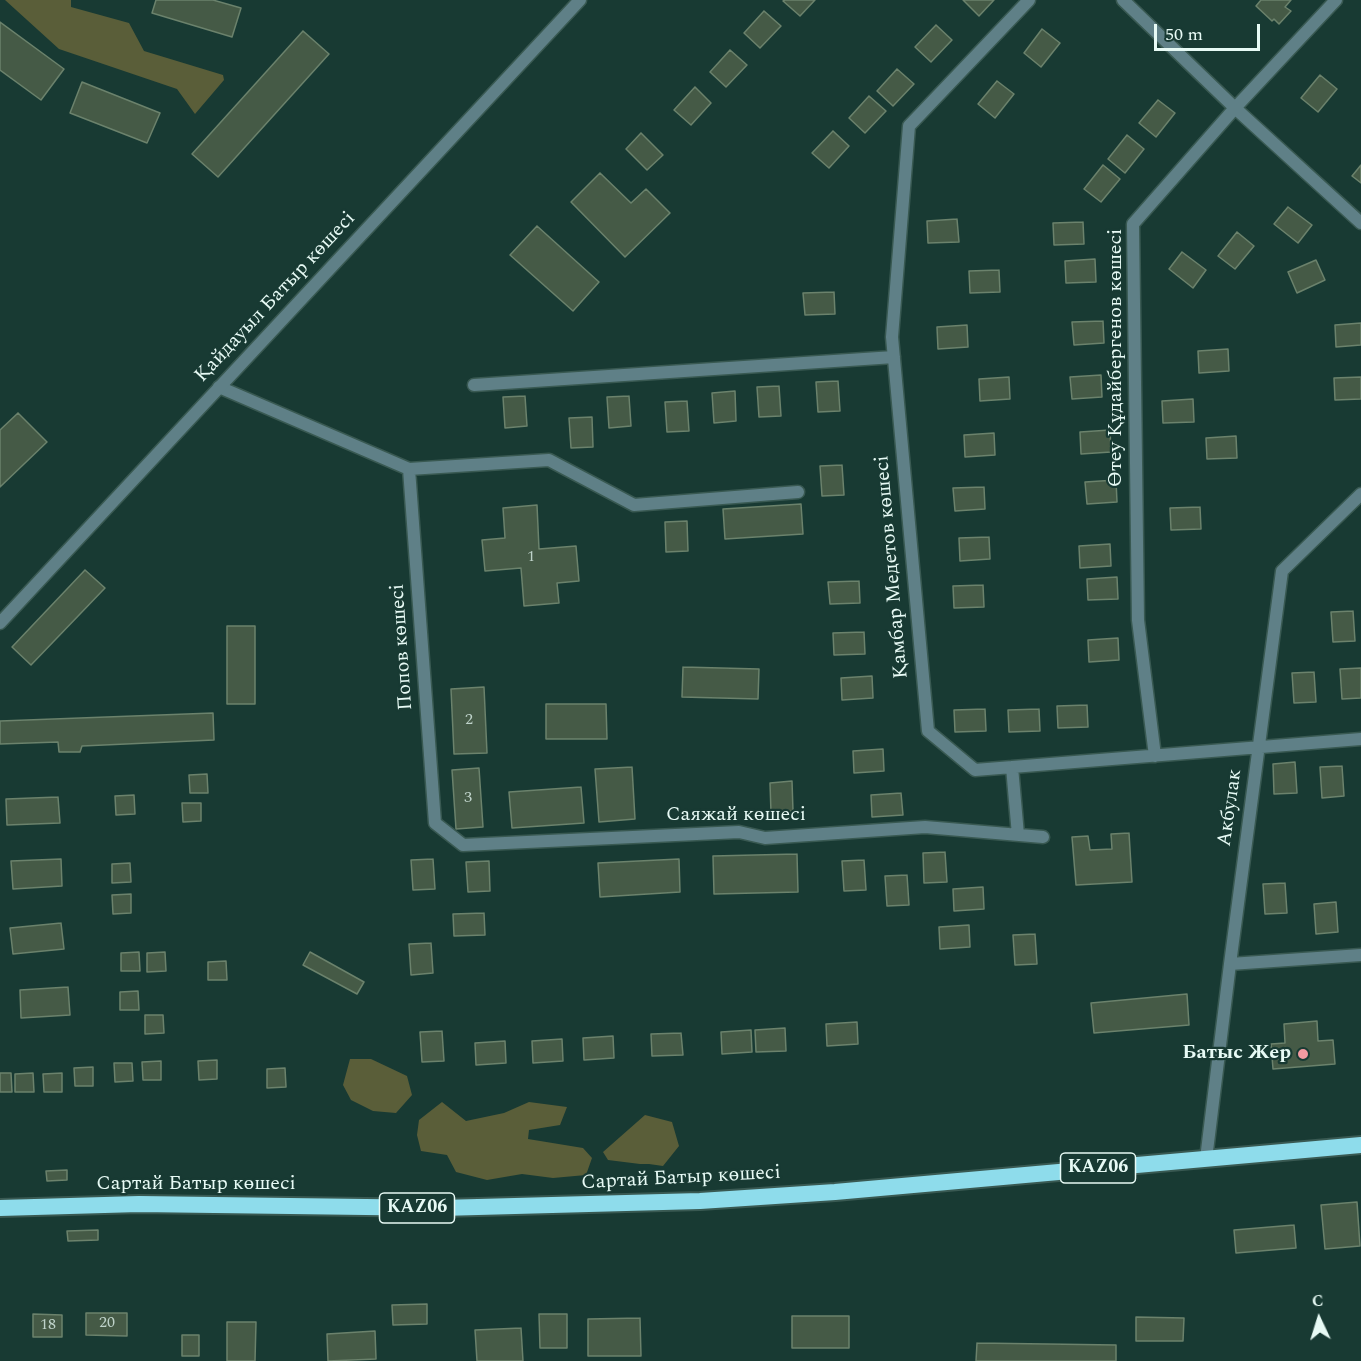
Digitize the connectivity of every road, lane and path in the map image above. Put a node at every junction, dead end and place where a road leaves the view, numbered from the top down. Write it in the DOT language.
graph roads {
  1 [pos="580,0"];
  2 [pos="1029,0"];
  3 [pos="1123,0"];
  4 [pos="1336,0"];
  5 [pos="1235,108"];
  6 [pos="1361,223"];
  7 [pos="894,357"];
  8 [pos="474,385"];
  9 [pos="219,387"];
  10 [pos="409,469"];
  11 [pos="798,492"];
  12 [pos="1361,494"];
  13 [pos="0,623"];
  14 [pos="1361,739"];
  15 [pos="1259,748"];
  16 [pos="1155,756"];
  17 [pos="1012,767"];
  18 [pos="435,823"];
  19 [pos="1018,835"];
  20 [pos="1043,837"];
  21 [pos="1361,955"];
  22 [pos="1230,964"];
  23 [pos="1361,1145"];
  24 [pos="1206,1159"];
  25 [pos="0,1208"];
  1 -- 9 [label="street, Қайдауыл Батыр көшесі"];
  2 -- 7 [label="street, Қамбар Медетов көшесі"];
  3 -- 5 [label="street"];
  4 -- 5 [label="street, Өтеу Құдайбергенов көшесі"];
  5 -- 6 [label="street"];
  5 -- 16 [label="street, Өтеу Құдайбергенов көшесі"];
  7 -- 8 [label="street"];
  7 -- 17 [label="street, Қамбар Медетов көшесі"];
  9 -- 10 [label="street"];
  9 -- 13 [label="street, Қайдауыл Батыр көшесі"];
  10 -- 11 [label="street"];
  10 -- 18 [label="street, Попов көшесі"];
  12 -- 15 [label="street, Акбулак"];
  14 -- 15 [label="street, Қамбар Медетов көшесі"];
  15 -- 16 [label="street, Қамбар Медетов көшесі"];
  15 -- 22 [label="street, Акбулак"];
  16 -- 17 [label="street, Қамбар Медетов көшесі"];
  17 -- 19 [label="street"];
  18 -- 19 [label="street, Саяжай көшесі"];
  19 -- 20 [label="street, Саяжай көшесі"];
  21 -- 22 [label="street"];
  22 -- 24 [label="street, Акбулак"];
  23 -- 24 [label="highway, Сартай Батыр көшесі / KАZ06"];
  24 -- 25 [label="highway, Сартай Батыр көшесі / KАZ06"];
}
